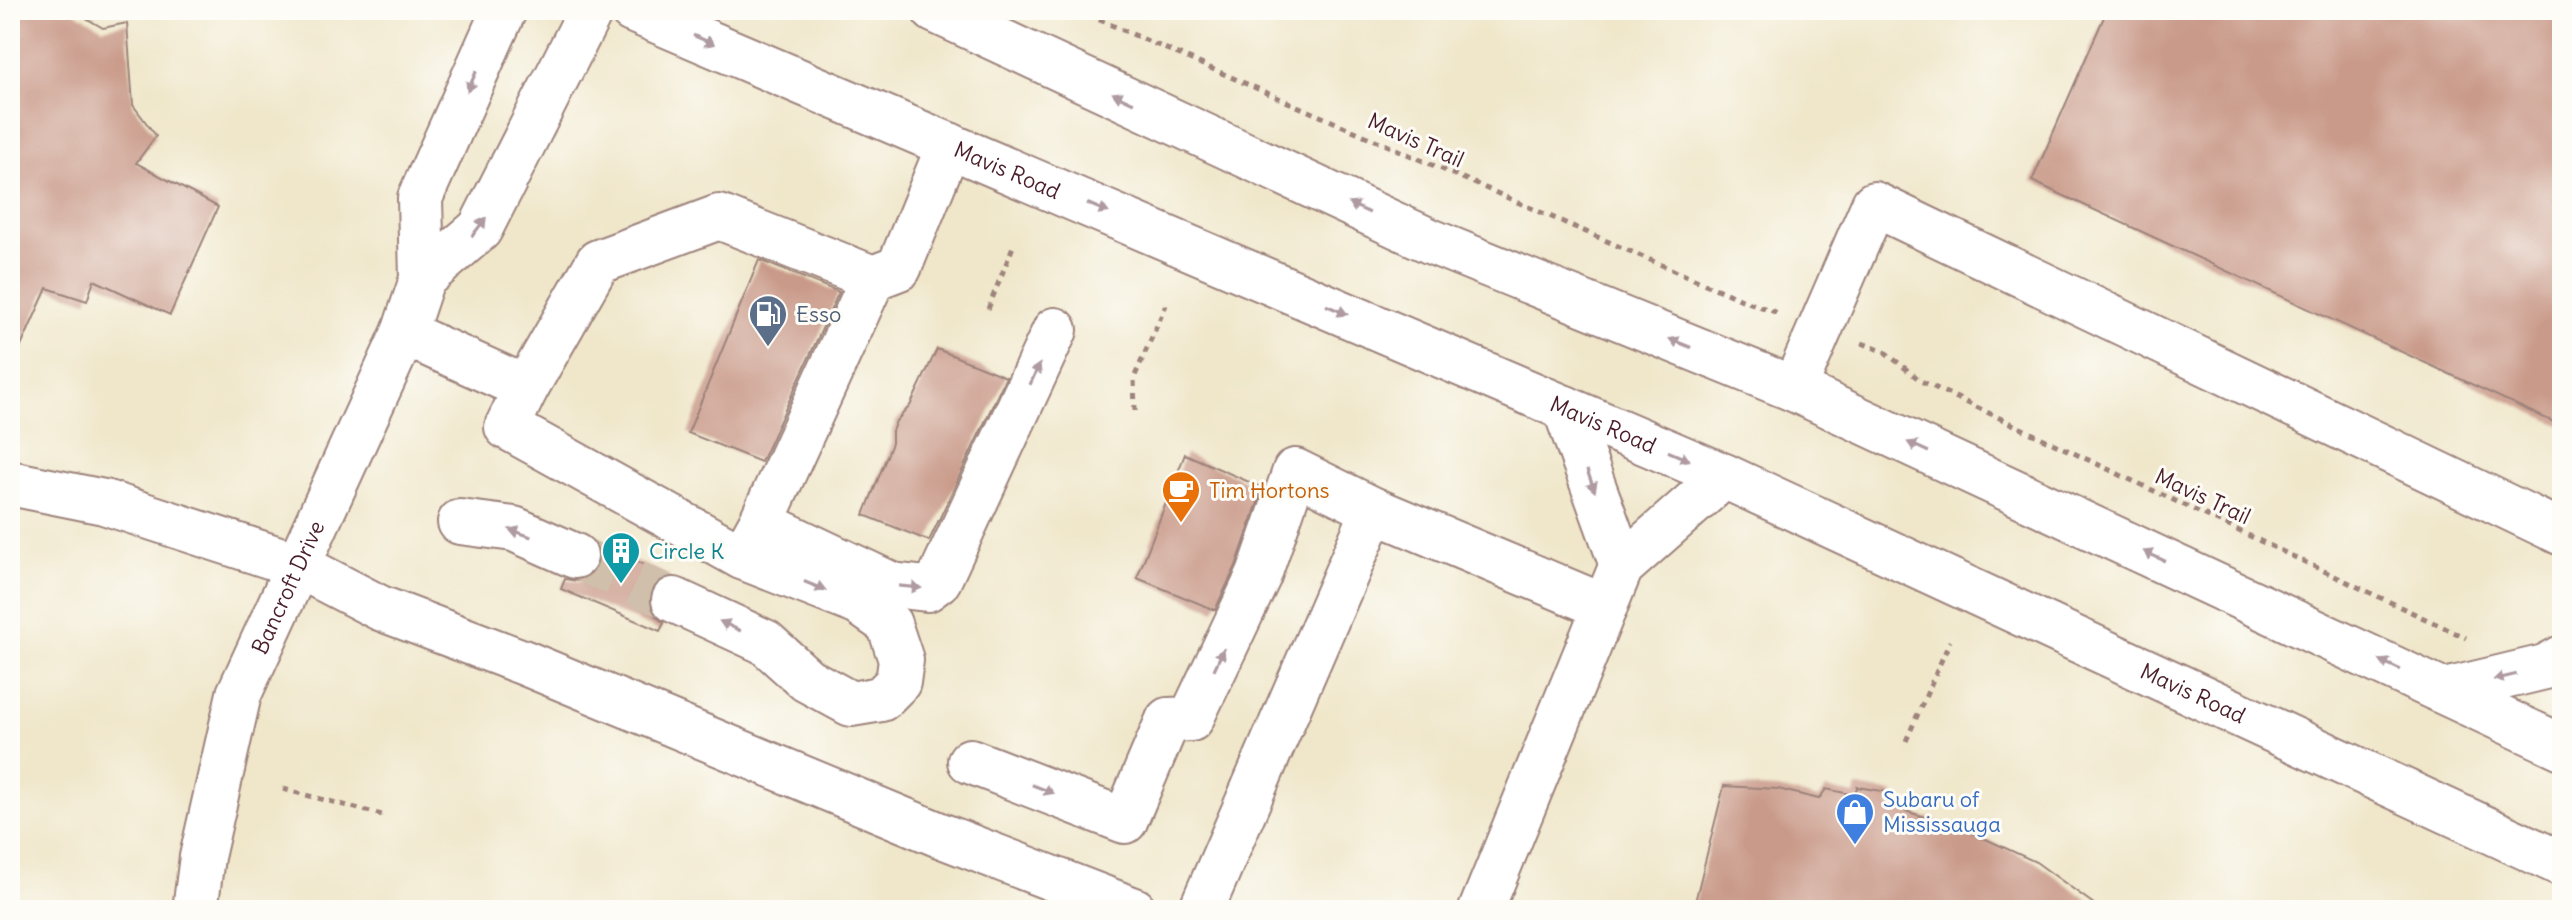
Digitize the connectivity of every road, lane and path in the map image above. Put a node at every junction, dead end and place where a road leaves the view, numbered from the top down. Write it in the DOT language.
graph roads {
  1 [pos="504,10"];
  2 [pos="591,10"];
  3 [pos="632,10"];
  4 [pos="934,10"];
  5 [pos="1077,10"];
  6 [pos="949,145"];
  7 [pos="1014,244"];
  8 [pos="873,278"];
  9 [pos="422,279"];
  10 [pos="1742,300"];
  11 [pos="1166,305"];
  12 [pos="988,309"];
  13 [pos="1055,330"];
  14 [pos="404,333"];
  15 [pos="1885,352"];
  16 [pos="526,388"];
  17 [pos="1794,389"];
  18 [pos="1565,408"];
  19 [pos="1135,411"];
  20 [pos="1724,476"];
  21 [pos="10,483"];
  22 [pos="1374,510"];
  23 [pos="460,522"];
  24 [pos="2562,533"];
  25 [pos="752,540"];
  26 [pos="575,556"];
  27 [pos="297,565"];
  28 [pos="1622,565"];
  29 [pos="674,600"];
  30 [pos="1605,607"];
  31 [pos="1950,641"];
  32 [pos="2477,643"];
  33 [pos="2562,658"];
  34 [pos="2445,691"];
  35 [pos="1906,741"];
  36 [pos="2562,747"];
  37 [pos="970,761"];
  38 [pos="283,789"];
  39 [pos="386,816"];
  40 [pos="2562,864"];
  41 [pos="195,910"];
  42 [pos="1134,910"];
  43 [pos="1201,910"];
  44 [pos="1481,910"];
  1 -- 9 [label="main road, Bancroft Drive, one-way"];
  9 -- 2 [label="main road, one-way"];
  3 -- 6 [label="main road, Mavis Road, one-way"];
  17 -- 4 [label="main road, one-way"];
  5 -- 10 [label="path, Mavis Trail"];
  6 -- 8 [label="main road"];
  6 -- 18 [label="main road, Mavis Road, one-way"];
  7 -- 12 [label="path"];
  8 -- 16 [label="main road"];
  8 -- 25 [label="main road"];
  9 -- 14 [label="main road, Bancroft Drive"];
  11 -- 19 [label="path"];
  25 -- 13 [label="main road, one-way"];
  14 -- 16 [label="main road"];
  14 -- 27 [label="main road, Bancroft Drive"];
  15 -- 32 [label="path, Mavis Trail"];
  16 -- 25 [label="main road"];
  17 -- 24 [label="main road"];
  34 -- 17 [label="main road, one-way"];
  18 -- 20 [label="main road, Mavis Road, one-way"];
  18 -- 28 [label="main road, one-way"];
  20 -- 28 [label="main road"];
  20 -- 40 [label="main road, Mavis Road"];
  21 -- 27 [label="main road"];
  22 -- 30 [label="main road"];
  37 -- 22 [label="main road, one-way"];
  22 -- 43 [label="main road"];
  26 -- 23 [label="main road, one-way"];
  25 -- 29 [label="main road, one-way"];
  27 -- 41 [label="main road, Bancroft Drive"];
  27 -- 42 [label="main road"];
  28 -- 30 [label="main road"];
  30 -- 44 [label="main road"];
  31 -- 35 [label="path"];
  33 -- 34 [label="main road, one-way"];
  34 -- 36 [label="main road"];
  38 -- 39 [label="path"];
}
